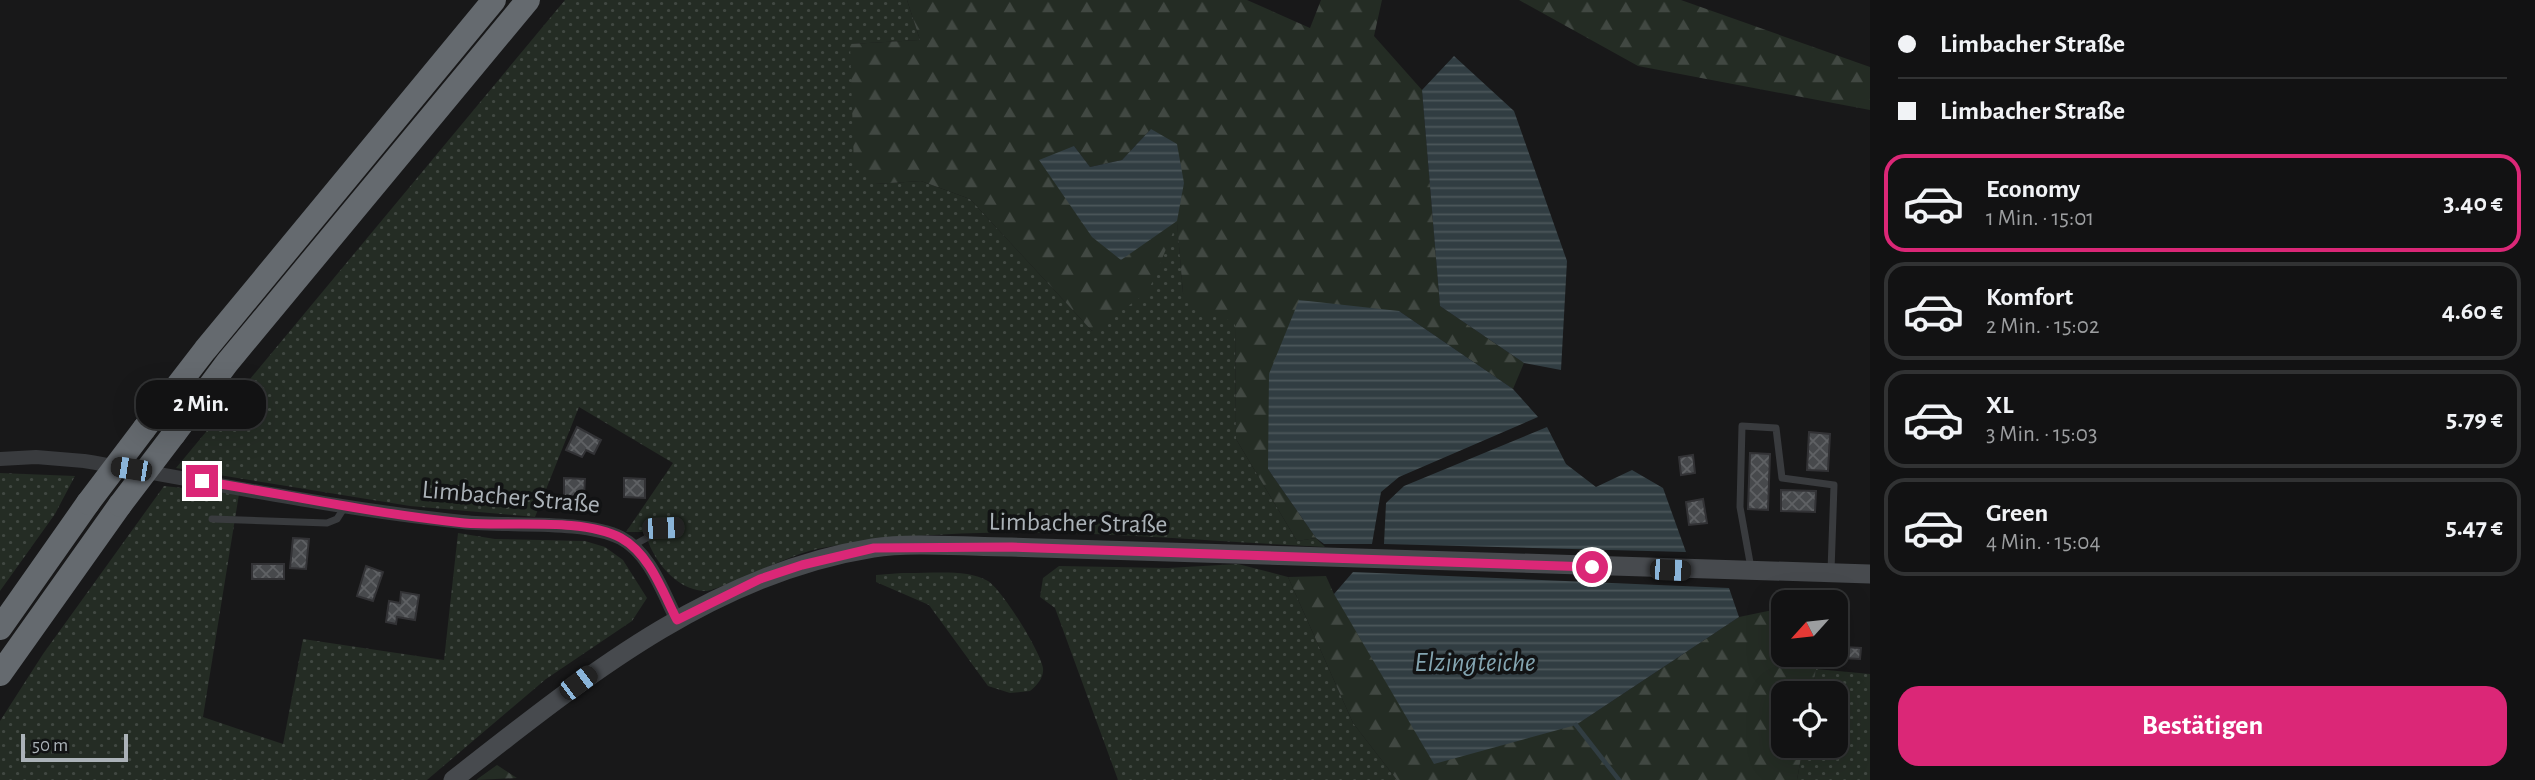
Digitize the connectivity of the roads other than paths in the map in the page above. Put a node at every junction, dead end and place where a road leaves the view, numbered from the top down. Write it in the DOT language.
graph roads {
  1 [pos="494,0"];
  2 [pos="528,0"];
  3 [pos="0,459"];
  4 [pos="346,505"];
  5 [pos="212,519"];
  6 [pos="679,528"];
  7 [pos="632,545"];
  8 [pos="1752,573"];
  9 [pos="1831,575"];
  10 [pos="1870,575"];
  11 [pos="677,620"];
  12 [pos="0,628"];
  13 [pos="0,674"];
  14 [pos="453,780"];
  1 -- 12 [label="highway, bridge"];
  2 -- 13 [label="highway, bridge"];
  3 -- 4 [label="street, Limbacher Straße"];
  4 -- 5 [label="lane"];
  4 -- 7 [label="street, Limbacher Straße"];
  6 -- 7 [label="lane"];
  7 -- 11 [label="street"];
  8 -- 9 [label="main road, Limbacher Straße"];
  8 -- 9 [label="lane"];
  8 -- 11 [label="main road, Limbacher Straße"];
  9 -- 10 [label="main road, Limbacher Straße"];
  11 -- 14 [label="main road, Limbacher Straße"];
}
